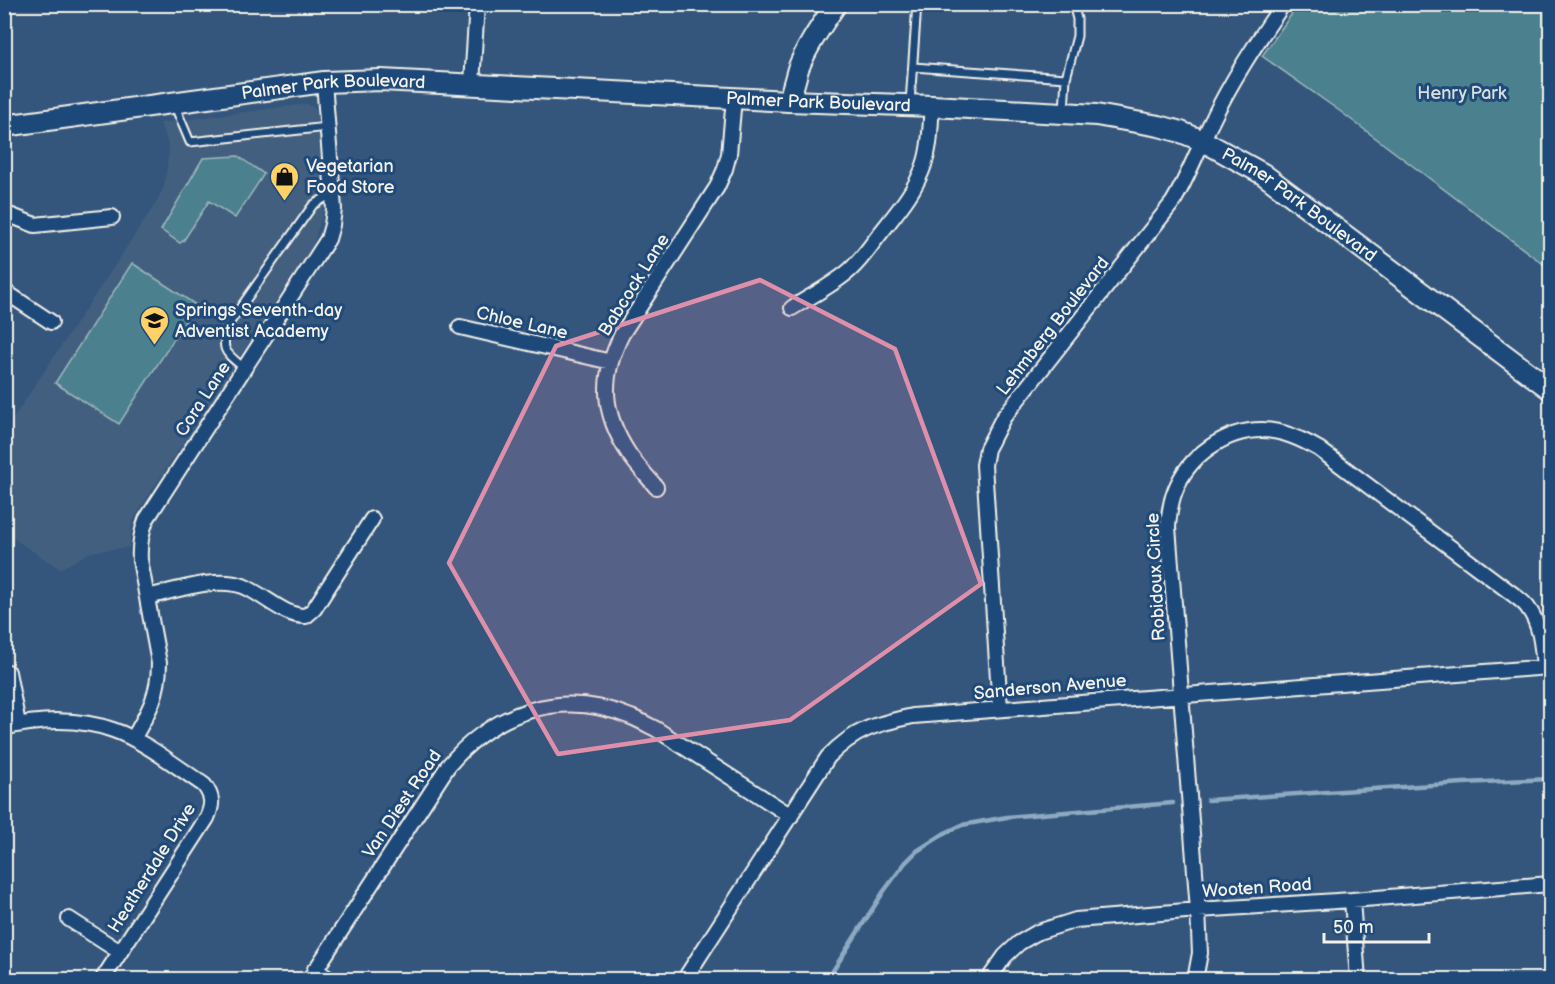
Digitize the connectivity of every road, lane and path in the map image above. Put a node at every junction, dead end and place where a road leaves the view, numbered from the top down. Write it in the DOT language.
graph roads {
  1 [pos="477,4"];
  2 [pos="836,4"];
  3 [pos="917,4"];
  4 [pos="1073,4"];
  5 [pos="1283,4"];
  6 [pos="913,67"];
  7 [pos="1066,78"];
  8 [pos="324,82"];
  9 [pos="472,84"];
  10 [pos="734,98"];
  11 [pos="789,101"];
  12 [pos="173,102"];
  13 [pos="910,105"];
  14 [pos="932,106"];
  15 [pos="1064,113"];
  16 [pos="4,126"];
  17 [pos="328,127"];
  18 [pos="1203,141"];
  19 [pos="333,194"];
  20 [pos="4,213"];
  21 [pos="112,218"];
  22 [pos="4,291"];
  23 [pos="792,308"];
  24 [pos="51,322"];
  25 [pos="460,327"];
  26 [pos="611,362"];
  27 [pos="244,368"];
  28 [pos="1551,389"];
  29 [pos="656,487"];
  30 [pos="372,519"];
  31 [pos="147,597"];
  32 [pos="1547,667"];
  33 [pos="8,672"];
  34 [pos="1181,694"];
  35 [pos="1000,709"];
  36 [pos="11,726"];
  37 [pos="134,739"];
  38 [pos="791,816"];
  39 [pos="1551,884"];
  40 [pos="1352,900"];
  41 [pos="1198,910"];
  42 [pos="69,919"];
  43 [pos="120,952"];
  44 [pos="312,974"];
  45 [pos="102,980"];
  46 [pos="330,980"];
  47 [pos="684,980"];
  48 [pos="988,980"];
  49 [pos="1195,980"];
  50 [pos="1358,980"];
  1 -- 9 [label="street"];
  2 -- 11 [label="main road"];
  3 -- 6 [label="lane"];
  4 -- 7 [label="lane"];
  5 -- 18 [label="street, Lehmberg Boulevard"];
  6 -- 7 [label="lane"];
  6 -- 13 [label="lane"];
  7 -- 15 [label="lane"];
  8 -- 9 [label="main road, Palmer Park Boulevard"];
  8 -- 12 [label="main road, Palmer Park Boulevard"];
  8 -- 17 [label="street, Cora Lane"];
  9 -- 10 [label="main road, Palmer Park Boulevard"];
  10 -- 11 [label="main road, Palmer Park Boulevard"];
  10 -- 26 [label="street, Babcock Lane"];
  11 -- 13 [label="main road, Palmer Park Boulevard"];
  12 -- 16 [label="main road, Palmer Park Boulevard"];
  12 -- 17 [label="lane"];
  13 -- 14 [label="main road, Palmer Park Boulevard"];
  14 -- 15 [label="main road, Palmer Park Boulevard"];
  14 -- 23 [label="street"];
  15 -- 18 [label="main road, Palmer Park Boulevard"];
  17 -- 19 [label="street, Cora Lane"];
  18 -- 28 [label="main road, Palmer Park Boulevard"];
  18 -- 35 [label="street, Lehmberg Boulevard"];
  19 -- 27 [label="street, Cora Lane"];
  19 -- 27 [label="lane"];
  20 -- 21 [label="street"];
  22 -- 24 [label="street"];
  25 -- 26 [label="street, Chloe Lane"];
  26 -- 29 [label="street, Babcock Lane"];
  27 -- 31 [label="street, Cora Lane"];
  30 -- 31 [label="street"];
  31 -- 37 [label="street, Cora Lane"];
  32 -- 34 [label="street, Sanderson Avenue"];
  32 -- 34 [label="street, Robidoux Circle"];
  33 -- 36 [label="street"];
  34 -- 35 [label="street, Sanderson Avenue"];
  34 -- 41 [label="street, Robidoux Circle"];
  35 -- 38 [label="street, Sanderson Avenue"];
  36 -- 37 [label="street, Heatherdale Drive"];
  37 -- 43 [label="street, Heatherdale Drive"];
  38 -- 44 [label="street, Van Diest Road"];
  38 -- 47 [label="street, Sanderson Avenue"];
  39 -- 40 [label="street, Wooten Road"];
  40 -- 41 [label="street, Wooten Road"];
  40 -- 50 [label="street"];
  41 -- 48 [label="street, Wooten Road"];
  41 -- 49 [label="street, Robidoux Circle"];
  42 -- 43 [label="street"];
  43 -- 45 [label="street, Heatherdale Drive"];
  44 -- 46 [label="street"];
}
